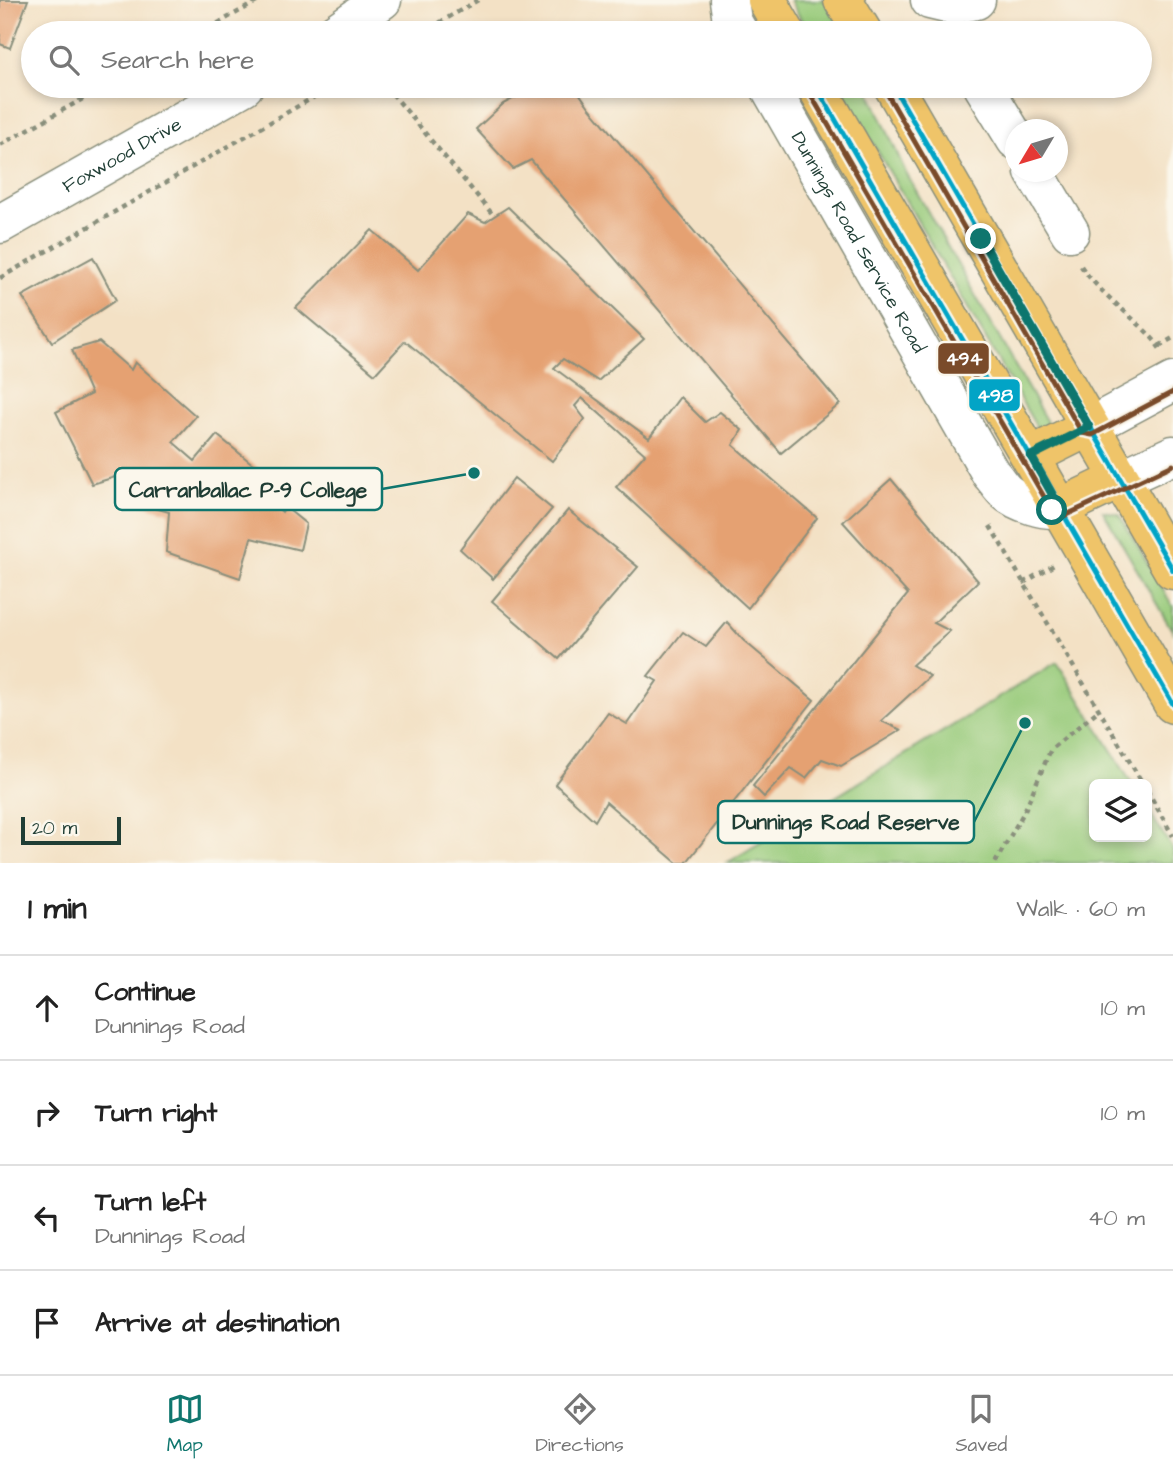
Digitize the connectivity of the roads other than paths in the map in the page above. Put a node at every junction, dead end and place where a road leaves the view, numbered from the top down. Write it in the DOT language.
graph roads {
  1 [pos="382,0"];
  2 [pos="729,0"];
  3 [pos="767,0"];
  4 [pos="844,0"];
  5 [pos="352,21"];
  6 [pos="732,21"];
  7 [pos="779,21"];
  8 [pos="856,21"];
  9 [pos="223,98"];
  10 [pos="776,98"];
  11 [pos="823,98"];
  12 [pos="900,98"];
  13 [pos="990,98"];
  14 [pos="1005,123"];
  15 [pos="1040,182"];
  16 [pos="0,225"];
  17 [pos="1070,232"];
  18 [pos="1173,382"];
  19 [pos="1089,427"];
  20 [pos="1173,455"];
  21 [pos="1031,456"];
  22 [pos="1121,479"];
  23 [pos="1060,508"];
  24 [pos="1173,570"];
  25 [pos="1173,704"];
  1 -- 5 [label="street"];
  2 -- 6 [label="street"];
  3 -- 7 [label="main road"];
  4 -- 8 [label="main road"];
  9 -- 16 [label="street, Foxwood Drive"];
  10 -- 23 [label="street, Dunnings Road Service Road"];
  11 -- 21 [label="main road"];
  12 -- 19 [label="main road"];
  13 -- 14 [label="street"];
  15 -- 17 [label="street"];
  18 -- 19 [label="street"];
  19 -- 21 [label="main road"];
  19 -- 22 [label="main road"];
  20 -- 22 [label="street"];
  21 -- 23 [label="main road"];
  22 -- 23 [label="main road"];
  22 -- 24 [label="main road"];
  23 -- 25 [label="main road"];
}
